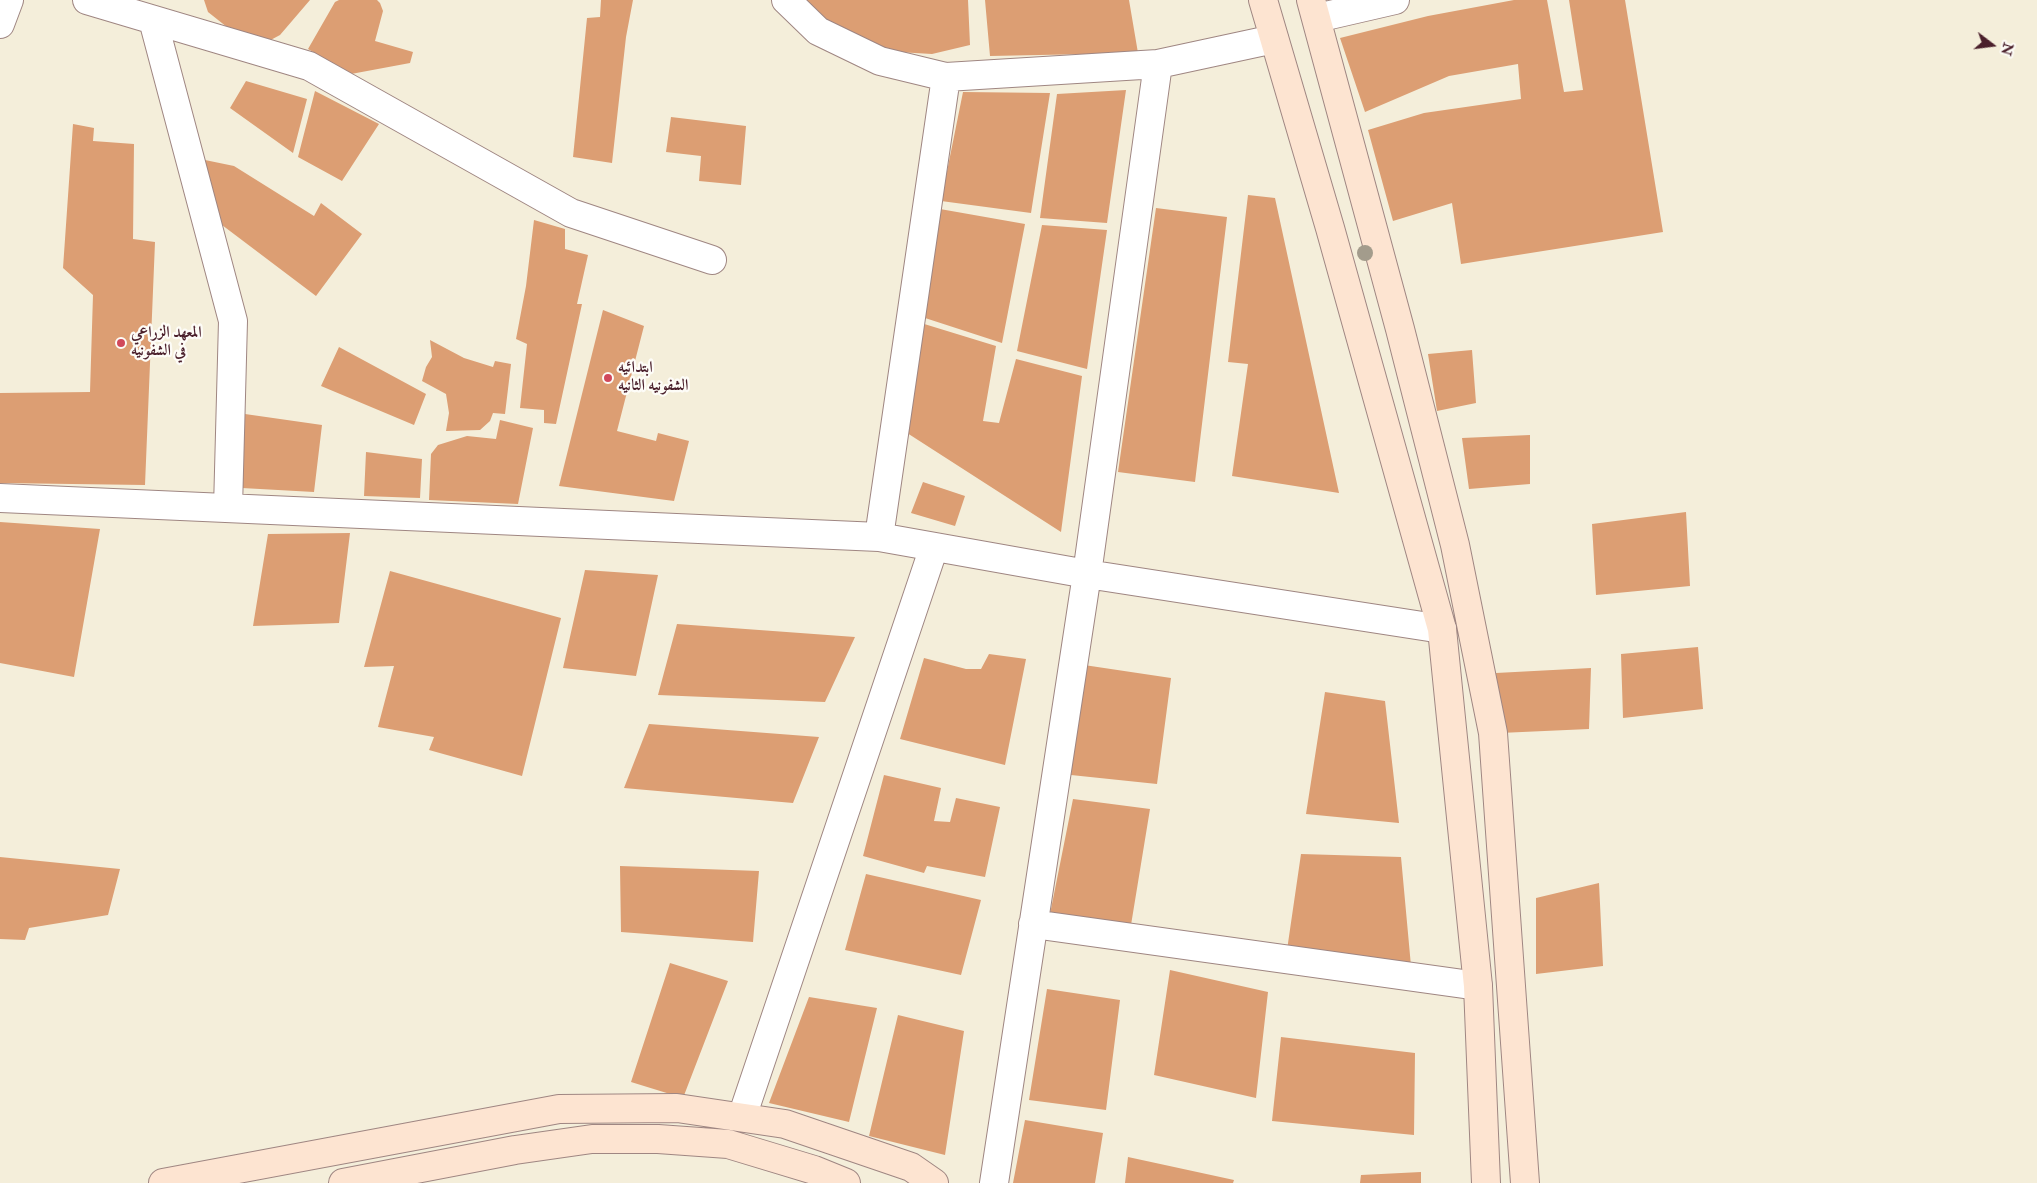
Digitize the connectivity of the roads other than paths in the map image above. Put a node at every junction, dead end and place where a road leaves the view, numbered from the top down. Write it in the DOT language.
graph roads {
  1 [pos="9,0"];
  2 [pos="87,0"];
  3 [pos="786,0"];
  4 [pos="1263,0"];
  5 [pos="1395,0"];
  6 [pos="1314,9"];
  7 [pos="153,20"];
  8 [pos="0,24"];
  9 [pos="1274,39"];
  10 [pos="1158,64"];
  11 [pos="946,77"];
  12 [pos="712,260"];
  13 [pos="0,498"];
  14 [pos="228,508"];
  15 [pos="879,537"];
  16 [pos="934,547"];
  17 [pos="1087,574"];
  18 [pos="1442,629"];
  19 [pos="1033,924"];
  20 [pos="1478,986"];
  21 [pos="742,1118"];
  22 [pos="163,1183"];
  23 [pos="343,1183"];
  24 [pos="846,1183"];
  25 [pos="934,1183"];
  26 [pos="994,1183"];
  27 [pos="1486,1183"];
  28 [pos="1524,1183"];
  1 -- 8 [label="street"];
  2 -- 7 [label="street"];
  3 -- 11 [label="street"];
  4 -- 9 [label="street"];
  5 -- 6 [label="street"];
  6 -- 28 [label="street"];
  7 -- 12 [label="street"];
  7 -- 14 [label="street"];
  9 -- 10 [label="street"];
  9 -- 18 [label="street"];
  10 -- 11 [label="street"];
  10 -- 17 [label="street"];
  11 -- 15 [label="street"];
  13 -- 14 [label="street"];
  14 -- 15 [label="street"];
  15 -- 16 [label="street"];
  16 -- 17 [label="street"];
  16 -- 21 [label="street"];
  17 -- 18 [label="street"];
  17 -- 19 [label="street"];
  18 -- 20 [label="street"];
  19 -- 20 [label="street"];
  19 -- 26 [label="street"];
  20 -- 27 [label="street"];
  21 -- 22 [label="street"];
  21 -- 25 [label="street"];
  23 -- 24 [label="street"];
}
